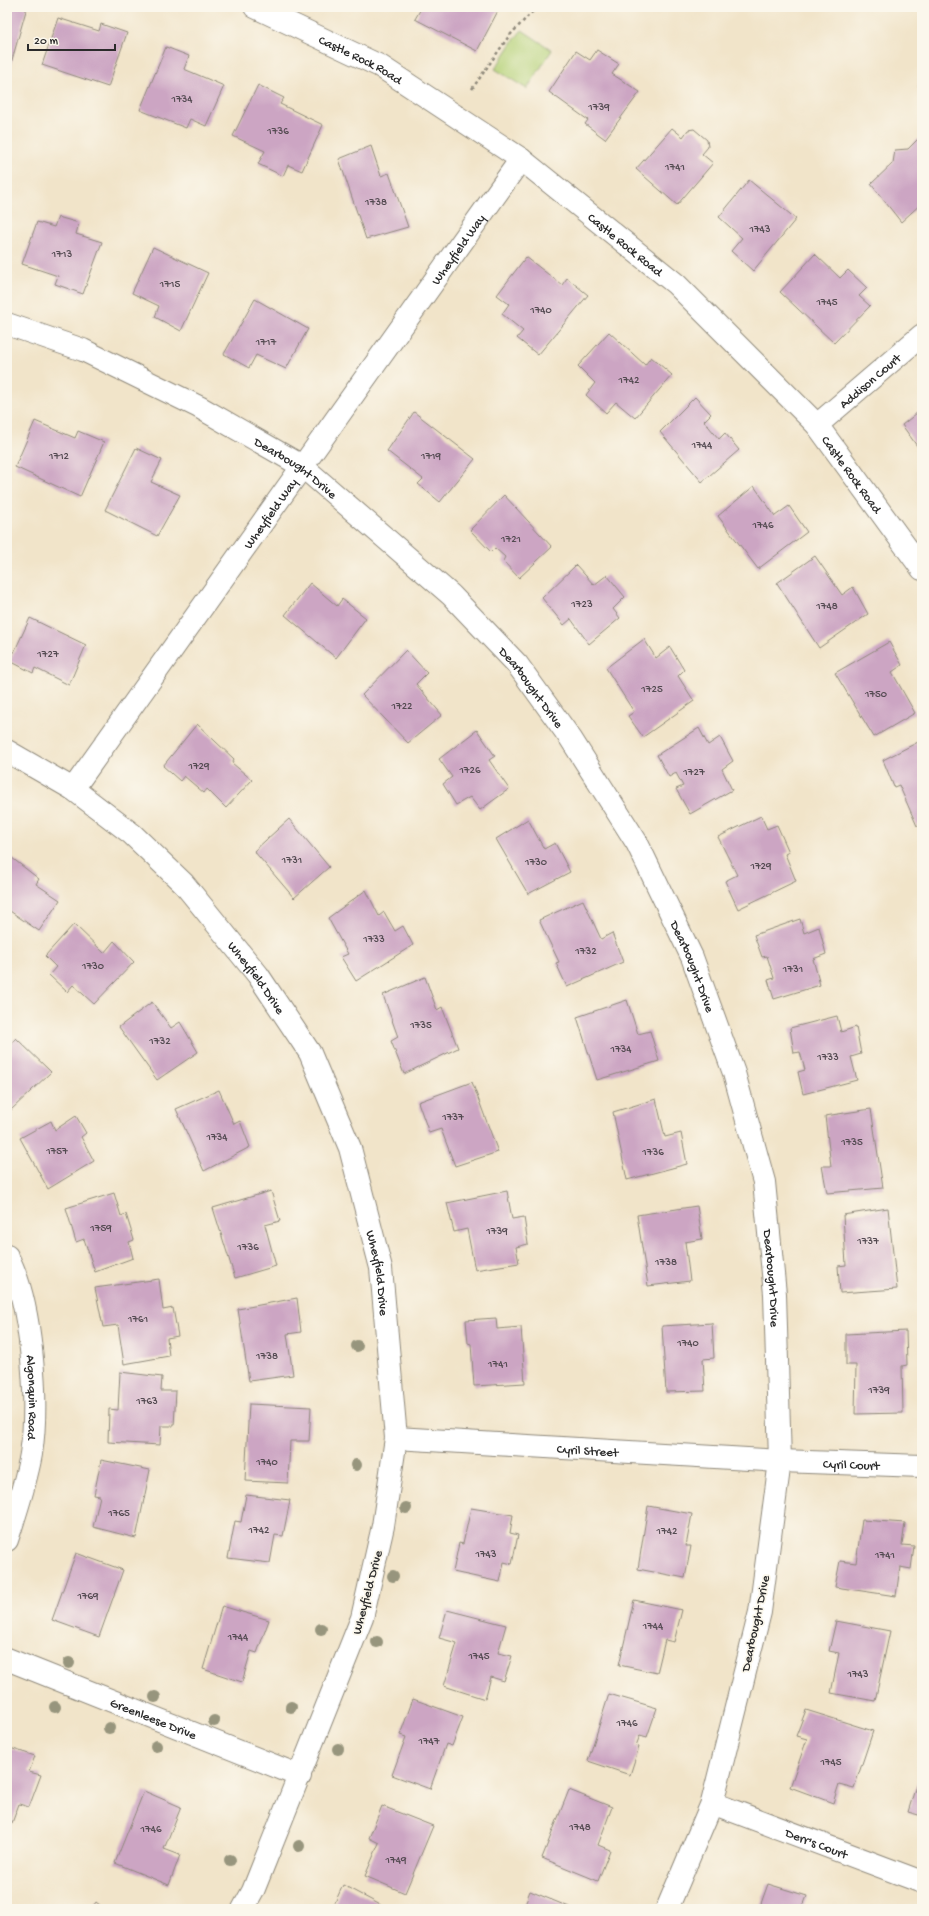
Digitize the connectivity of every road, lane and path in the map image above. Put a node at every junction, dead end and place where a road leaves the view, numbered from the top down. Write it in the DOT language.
graph roads {
  1 [pos="255,7"];
  2 [pos="538,7"];
  3 [pos="472,89"];
  4 [pos="521,158"];
  5 [pos="7,324"];
  6 [pos="922,335"];
  7 [pos="818,424"];
  8 [pos="302,466"];
  9 [pos="922,570"];
  10 [pos="7,751"];
  11 [pos="73,789"];
  12 [pos="7,1256"];
  13 [pos="396,1438"];
  14 [pos="780,1461"];
  15 [pos="922,1466"];
  16 [pos="7,1540"];
  17 [pos="7,1659"];
  18 [pos="300,1776"];
  19 [pos="712,1803"];
  20 [pos="922,1882"];
  21 [pos="243,1909"];
  22 [pos="667,1909"];
  1 -- 4 [label="street, Castle Rock Road"];
  2 -- 3 [label="path"];
  4 -- 7 [label="street, Castle Rock Road"];
  4 -- 8 [label="street, Wheyfield Way"];
  5 -- 8 [label="street, Dearbought Drive"];
  6 -- 7 [label="street, Addison Court"];
  7 -- 9 [label="street, Castle Rock Road"];
  8 -- 11 [label="street, Wheyfield Way"];
  8 -- 14 [label="street, Dearbought Drive"];
  10 -- 11 [label="street, Wheyfield Drive"];
  11 -- 13 [label="street, Wheyfield Drive"];
  12 -- 16 [label="street, Algonquin Road"];
  13 -- 14 [label="street, Cyril Street"];
  13 -- 18 [label="street, Wheyfield Drive"];
  14 -- 15 [label="street, Cyril Court"];
  14 -- 19 [label="street, Dearbought Drive"];
  17 -- 18 [label="street, Greenleese Drive"];
  18 -- 21 [label="street, Wheyfield Drive"];
  19 -- 20 [label="street, Derr's Court"];
  19 -- 22 [label="street, Dearbought Drive"];
}
